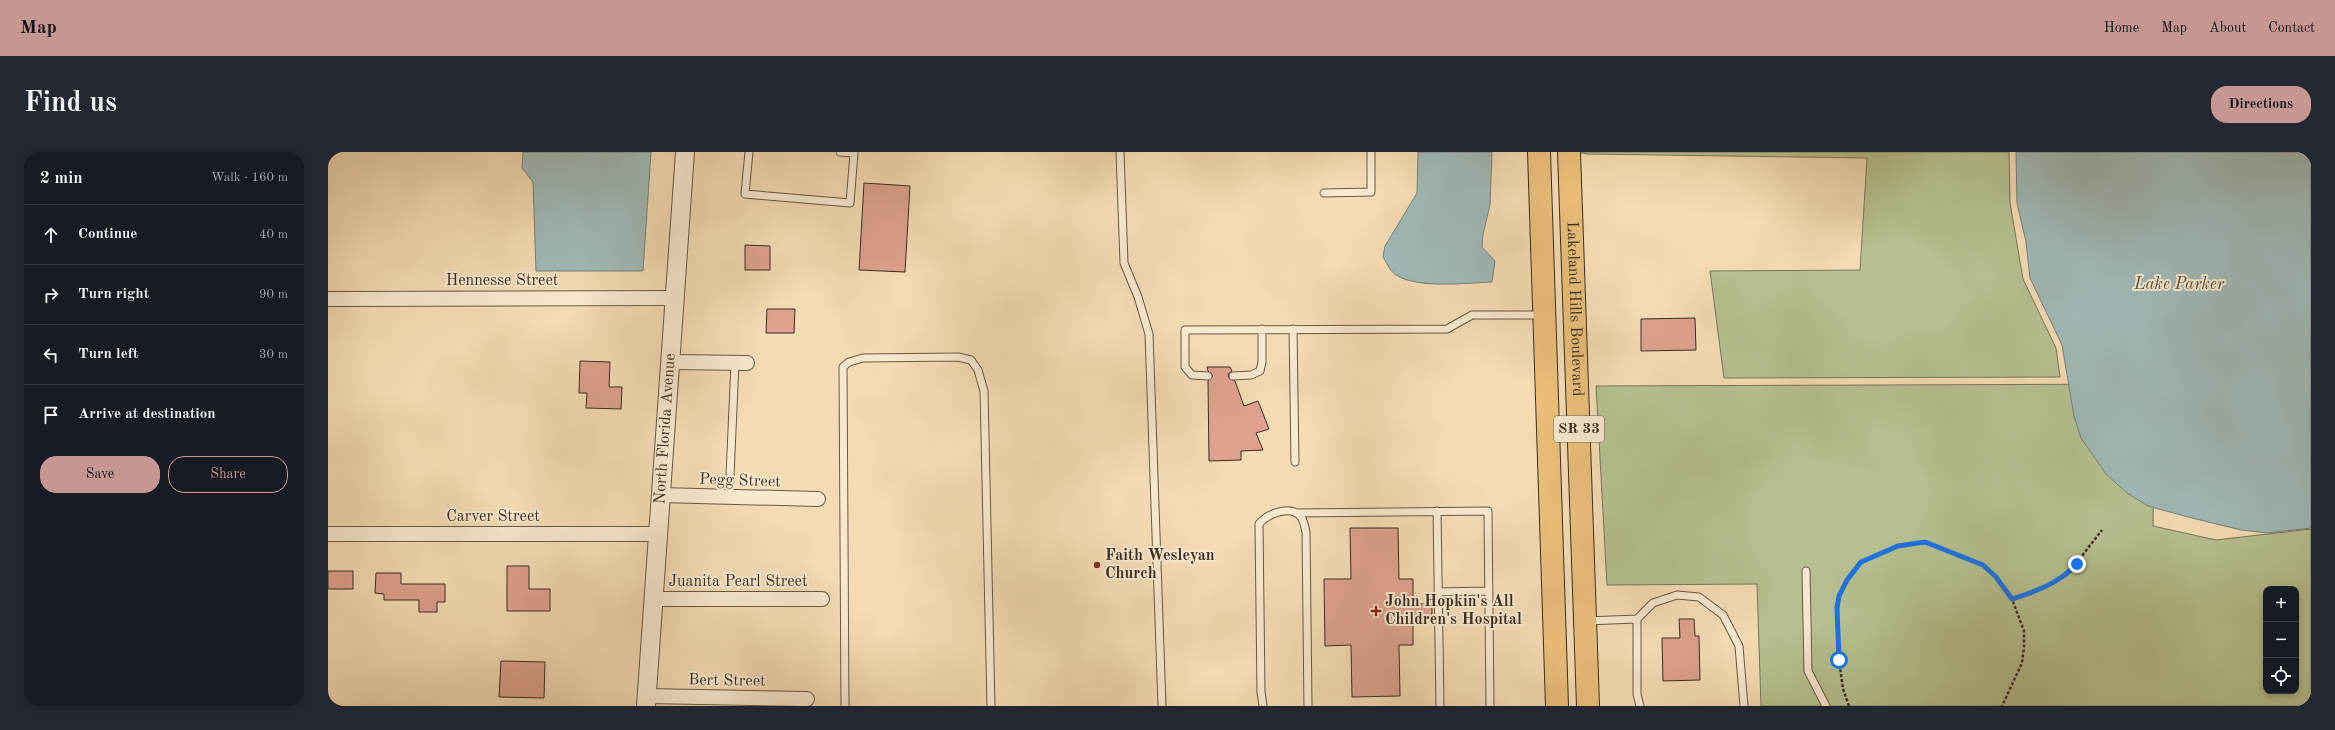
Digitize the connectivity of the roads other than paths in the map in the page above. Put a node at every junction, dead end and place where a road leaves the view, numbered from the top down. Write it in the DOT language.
graph roads {
  1 [pos="685,152"];
  2 [pos="749,152"];
  3 [pos="840,152"];
  4 [pos="1120,152"];
  5 [pos="1371,152"];
  6 [pos="1538,152"];
  7 [pos="1557,152"];
  8 [pos="1569,152"];
  9 [pos="1324,193"];
  10 [pos="1571,201"];
  11 [pos="675,298"];
  12 [pos="328,299"];
  13 [pos="1544,315"];
  14 [pos="1262,329"];
  15 [pos="1293,329"];
  16 [pos="670,362"];
  17 [pos="741,363"];
  18 [pos="1208,376"];
  19 [pos="1233,376"];
  20 [pos="1295,462"];
  21 [pos="660,496"];
  22 [pos="729,498"];
  23 [pos="818,499"];
  24 [pos="1437,511"];
  25 [pos="1296,513"];
  26 [pos="328,534"];
  27 [pos="657,534"];
  28 [pos="1806,571"];
  29 [pos="1488,591"];
  30 [pos="1438,592"];
  31 [pos="653,599"];
  32 [pos="822,599"];
  33 [pos="1637,619"];
  34 [pos="1586,621"];
  35 [pos="807,699"];
  36 [pos="647,701"];
  37 [pos="845,706"];
  38 [pos="991,706"];
  39 [pos="1162,706"];
  40 [pos="1264,706"];
  41 [pos="1308,706"];
  42 [pos="1440,706"];
  43 [pos="1490,706"];
  44 [pos="1556,706"];
  45 [pos="1588,706"];
  46 [pos="1640,706"];
  47 [pos="1744,706"];
  48 [pos="1826,706"];
  1 -- 11 [label="street, North Florida Avenue"];
  2 -- 3 [label="lane"];
  4 -- 39 [label="lane"];
  5 -- 9 [label="lane"];
  6 -- 13 [label="main road, Lakeland Hills Boulevard / SR 33"];
  7 -- 10 [label="main road"];
  8 -- 10 [label="main road, Lakeland Hills Boulevard / SR 33"];
  10 -- 34 [label="main road, Lakeland Hills Boulevard / SR 33"];
  11 -- 12 [label="street, Hennesse Street"];
  11 -- 16 [label="street, North Florida Avenue"];
  13 -- 15 [label="lane"];
  13 -- 44 [label="main road, Lakeland Hills Boulevard / SR 33"];
  14 -- 15 [label="lane"];
  14 -- 18 [label="lane"];
  14 -- 19 [label="lane"];
  15 -- 20 [label="lane"];
  16 -- 17 [label="street"];
  16 -- 21 [label="street, North Florida Avenue"];
  17 -- 22 [label="lane"];
  21 -- 22 [label="street, Pegg Street"];
  21 -- 27 [label="street, North Florida Avenue"];
  22 -- 23 [label="street, Pegg Street"];
  24 -- 25 [label="lane"];
  24 -- 29 [label="lane"];
  24 -- 30 [label="lane"];
  25 -- 40 [label="lane"];
  25 -- 41 [label="lane"];
  26 -- 27 [label="street, Carver Street"];
  27 -- 31 [label="street, North Florida Avenue"];
  28 -- 48 [label="lane"];
  29 -- 30 [label="lane"];
  29 -- 43 [label="lane"];
  30 -- 42 [label="lane"];
  31 -- 32 [label="street, Juanita Pearl Street"];
  31 -- 36 [label="street, North Florida Avenue"];
  33 -- 34 [label="lane"];
  33 -- 46 [label="lane"];
  33 -- 47 [label="lane"];
  34 -- 45 [label="main road, Lakeland Hills Boulevard / SR 33"];
  35 -- 36 [label="street, Bert Street"];
  37 -- 38 [label="lane"];
}
